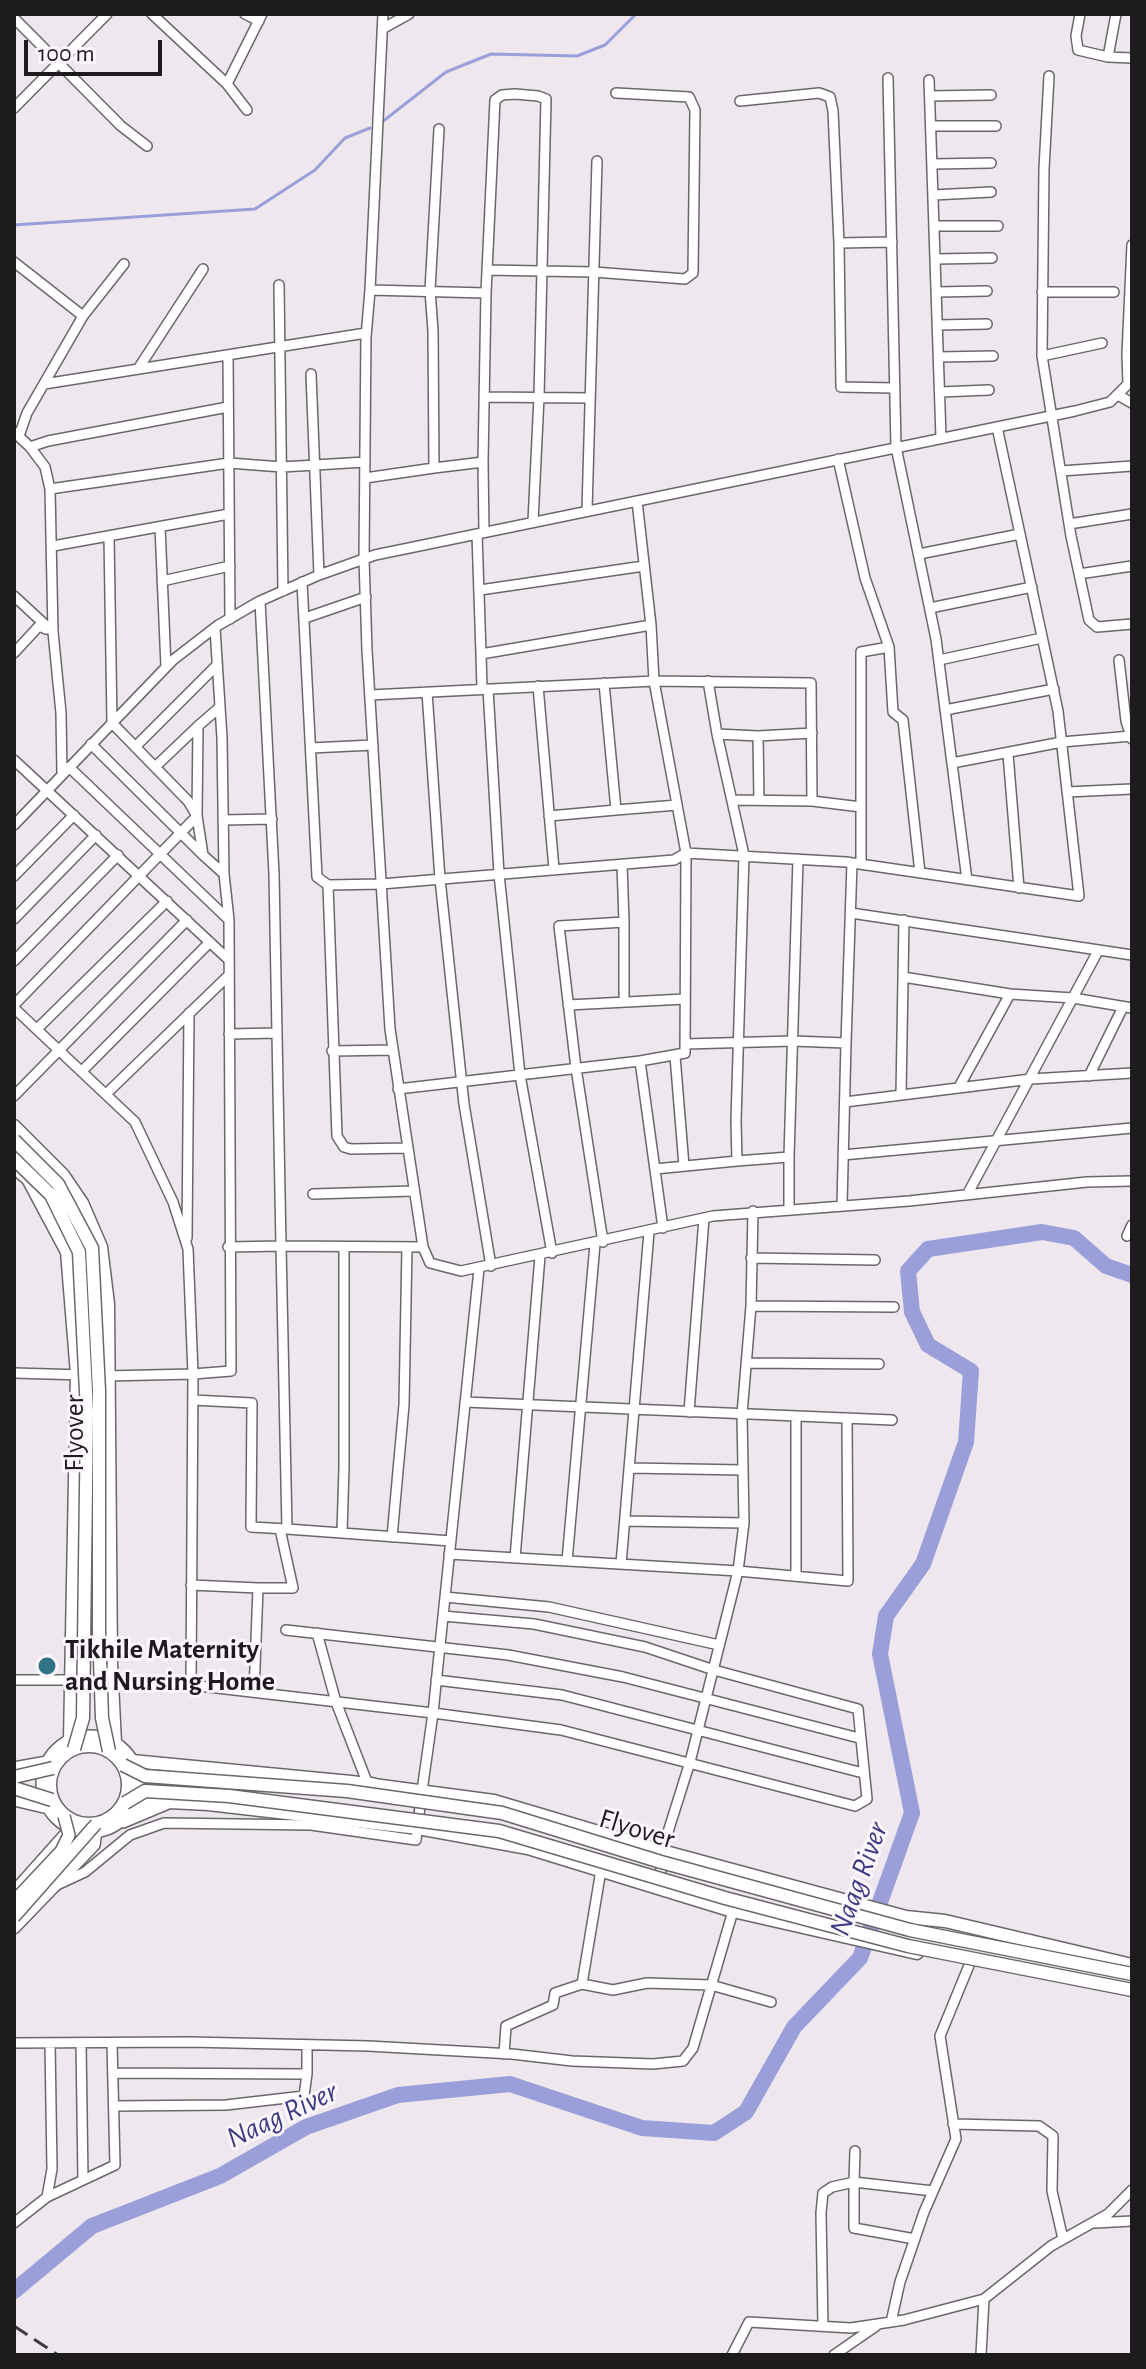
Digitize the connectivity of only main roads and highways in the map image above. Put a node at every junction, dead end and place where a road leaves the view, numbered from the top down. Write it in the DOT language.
graph roads {
  1 [pos="14,1126"];
  2 [pos="14,1140"];
  3 [pos="14,1159"];
  4 [pos="14,1167"];
  5 [pos="72,1744"];
  6 [pos="112,1747"];
  7 [pos="128,1763"];
  8 [pos="50,1765"];
  9 [pos="14,1768"];
  10 [pos="246,1773"];
  11 [pos="14,1777"];
  12 [pos="14,1788"];
  13 [pos="14,1800"];
  14 [pos="170,1802"];
  15 [pos="50,1804"];
  16 [pos="129,1804"];
  17 [pos="244,1809"];
  18 [pos="63,1820"];
  19 [pos="96,1828"];
  20 [pos="94,1845"];
  21 [pos="14,1891"];
  22 [pos="14,1901"];
  23 [pos="14,1917"];
  24 [pos="906,1917"];
  25 [pos="14,1928"];
  26 [pos="898,1950"];
  27 [pos="1132,1965"];
  28 [pos="1132,1974"];
  29 [pos="1132,1992"];
  1 -- 6 [label="highway"];
  2 -- 6 [label="highway, Flyover, bridge"];
  3 -- 5 [label="highway, Flyover, bridge"];
  4 -- 5 [label="highway"];
  5 -- 6 [label="highway"];
  5 -- 8 [label="highway"];
  6 -- 7 [label="highway, Flyover, bridge"];
  7 -- 10 [label="highway"];
  7 -- 16 [label="highway"];
  7 -- 28 [label="highway, Flyover, bridge"];
  8 -- 9 [label="main road"];
  8 -- 11 [label="highway, bridge"];
  8 -- 15 [label="highway"];
  10 -- 17 [label="highway"];
  10 -- 24 [label="highway"];
  12 -- 15 [label="highway, bridge"];
  13 -- 15 [label="main road"];
  14 -- 16 [label="highway"];
  14 -- 17 [label="highway"];
  14 -- 20 [label="main road"];
  15 -- 18 [label="highway, bridge"];
  16 -- 19 [label="highway, Flyover"];
  16 -- 29 [label="highway, Flyover, bridge"];
  17 -- 26 [label="highway"];
  18 -- 19 [label="highway"];
  18 -- 21 [label="main road"];
  18 -- 22 [label="main road, bridge"];
  19 -- 20 [label="main road"];
  19 -- 23 [label="main road, bridge"];
  20 -- 25 [label="main road"];
  24 -- 26 [label="highway"];
  24 -- 27 [label="highway"];
  26 -- 29 [label="highway"];
}
